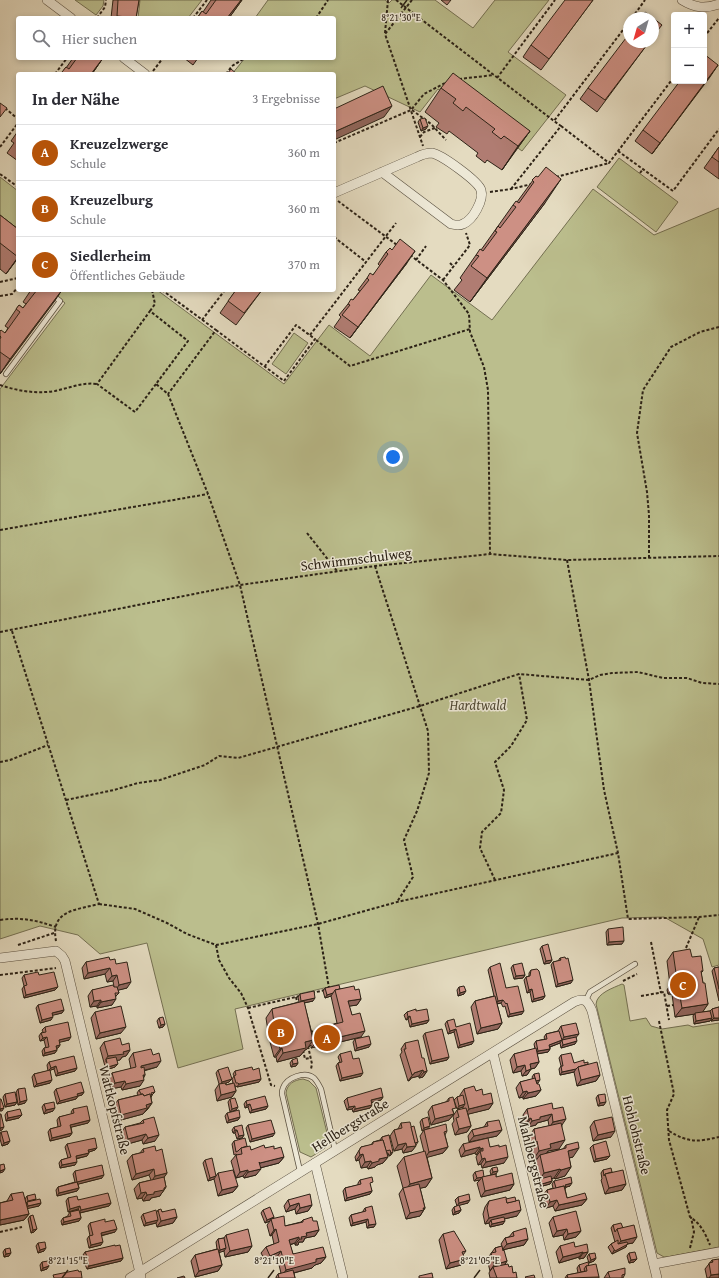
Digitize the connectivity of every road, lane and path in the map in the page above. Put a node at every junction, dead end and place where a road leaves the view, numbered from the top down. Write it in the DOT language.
graph roads {
  1 [pos="47,0"];
  2 [pos="106,0"];
  3 [pos="207,0"];
  4 [pos="328,0"];
  5 [pos="388,0"];
  6 [pos="396,0"];
  7 [pos="411,0"];
  8 [pos="555,0"];
  9 [pos="646,0"];
  10 [pos="682,0"];
  11 [pos="719,4"];
  12 [pos="406,8"];
  13 [pos="637,12"];
  14 [pos="68,16"];
  15 [pos="98,16"];
  16 [pos="195,16"];
  17 [pos="317,16"];
  18 [pos="719,18"];
  19 [pos="623,30"];
  20 [pos="707,33"];
  21 [pos="385,34"];
  22 [pos="66,60"];
  23 [pos="127,60"];
  24 [pos="162,60"];
  25 [pos="242,60"];
  26 [pos="56,72"];
  27 [pos="142,72"];
  28 [pos="152,72"];
  29 [pos="228,72"];
  30 [pos="494,75"];
  31 [pos="497,78"];
  32 [pos="455,80"];
  33 [pos="671,81"];
  34 [pos="449,82"];
  35 [pos="0,105"];
  36 [pos="411,110"];
  37 [pos="16,117"];
  38 [pos="554,121"];
  39 [pos="16,126"];
  40 [pos="561,126"];
  41 [pos="435,128"];
  42 [pos="719,129"];
  43 [pos="420,137"];
  44 [pos="446,140"];
  45 [pos="336,142"];
  46 [pos="0,147"];
  47 [pos="618,151"];
  48 [pos="425,154"];
  49 [pos="609,163"];
  50 [pos="643,169"];
  51 [pos="382,172"];
  52 [pos="640,173"];
  53 [pos="0,174"];
  54 [pos="556,177"];
  55 [pos="534,183"];
  56 [pos="16,186"];
  57 [pos="511,189"];
  58 [pos="336,192"];
  59 [pos="481,193"];
  60 [pos="336,200"];
  61 [pos="396,223"];
  62 [pos="463,225"];
  63 [pos="386,237"];
  64 [pos="336,239"];
  65 [pos="398,246"];
  66 [pos="426,246"];
  67 [pos="410,255"];
  68 [pos="416,260"];
  69 [pos="366,262"];
  70 [pos="450,264"];
  71 [pos="454,266"];
  72 [pos="16,278"];
  73 [pos="443,280"];
  74 [pos="0,282"];
  75 [pos="16,289"];
  76 [pos="49,292"];
  77 [pos="152,292"];
  78 [pos="165,292"];
  79 [pos="223,292"];
  80 [pos="0,296"];
  81 [pos="150,311"];
  82 [pos="202,320"];
  83 [pos="719,327"];
  84 [pos="470,329"];
  85 [pos="216,330"];
  86 [pos="310,335"];
  87 [pos="315,339"];
  88 [pos="265,366"];
  89 [pos="6,374"];
  90 [pos="97,384"];
  91 [pos="156,384"];
  92 [pos="0,386"];
  93 [pos="168,394"];
  94 [pos="208,494"];
  95 [pos="0,530"];
  96 [pos="307,533"];
  97 [pos="490,554"];
  98 [pos="719,556"];
  99 [pos="649,558"];
  100 [pos="567,560"];
  101 [pos="375,566"];
  102 [pos="337,570"];
  103 [pos="240,585"];
  104 [pos="12,631"];
  105 [pos="0,632"];
  106 [pos="519,674"];
  107 [pos="589,680"];
  108 [pos="719,684"];
  109 [pos="420,706"];
  110 [pos="48,745"];
  111 [pos="278,748"];
  112 [pos="0,762"];
  113 [pos="66,800"];
  114 [pos="618,852"];
  115 [pos="494,880"];
  116 [pos="397,902"];
  117 [pos="99,904"];
  118 [pos="719,915"];
  119 [pos="699,917"];
  120 [pos="0,920"];
  121 [pos="318,924"];
  122 [pos="56,927"];
  123 [pos="54,933"];
  124 [pos="651,942"];
  125 [pos="216,945"];
  126 [pos="15,946"];
  127 [pos="686,948"];
  128 [pos="57,949"];
  129 [pos="0,958"];
  130 [pos="635,964"];
  131 [pos="66,967"];
  132 [pos="0,975"];
  133 [pos="309,993"];
  134 [pos="661,993"];
  135 [pos="303,995"];
  136 [pos="641,996"];
  137 [pos="296,997"];
  138 [pos="586,1000"];
  139 [pos="673,1005"];
  140 [pos="667,1006"];
  141 [pos="248,1008"];
  142 [pos="300,1012"];
  143 [pos="669,1020"];
  144 [pos="659,1021"];
  145 [pos="324,1028"];
  146 [pos="305,1034"];
  147 [pos="301,1044"];
  148 [pos="307,1045"];
  149 [pos="493,1053"];
  150 [pos="310,1058"];
  151 [pos="309,1076"];
  152 [pos="283,1088"];
  153 [pos="668,1131"];
  154 [pos="719,1137"];
  155 [pos="335,1150"];
  156 [pos="314,1163"];
  157 [pos="300,1171"];
  158 [pos="690,1217"];
  159 [pos="22,1227"];
  160 [pos="0,1232"];
  161 [pos="716,1253"];
  162 [pos="691,1257"];
  163 [pos="654,1264"];
  164 [pos="140,1275"];
  165 [pos="130,1278"];
  166 [pos="343,1278"];
  167 [pos="548,1278"];
  168 [pos="657,1278"];
  1 -- 14 [label="street"];
  2 -- 15 [label="path"];
  3 -- 16 [label="path"];
  4 -- 17 [label="path"];
  5 -- 21 [label="path"];
  6 -- 12 [label="path"];
  7 -- 12 [label="path"];
  8 -- 31 [label="path"];
  9 -- 13 [label="path"];
  10 -- 11 [label="street"];
  12 -- 21 [label="path"];
  12 -- 30 [label="path"];
  18 -- 20 [label="path"];
  19 -- 38 [label="path"];
  21 -- 36 [label="path"];
  22 -- 26 [label="path"];
  23 -- 27 [label="street"];
  24 -- 28 [label="path"];
  25 -- 29 [label="path"];
  30 -- 31 [label="path"];
  30 -- 32 [label="path"];
  31 -- 38 [label="path"];
  33 -- 47 [label="path"];
  34 -- 36 [label="path"];
  35 -- 37 [label="path"];
  36 -- 41 [label="path"];
  36 -- 43 [label="path"];
  36 -- 45 [label="path"];
  38 -- 40 [label="path"];
  39 -- 46 [label="path"];
  40 -- 49 [label="path"];
  40 -- 57 [label="path"];
  41 -- 43 [label="path"];
  41 -- 44 [label="path"];
  42 -- 50 [label="path"];
  43 -- 48 [label="path"];
  47 -- 49 [label="path"];
  47 -- 50 [label="path"];
  48 -- 51 [label="street"];
  48 -- 59 [label="street"];
  49 -- 54 [label="path"];
  50 -- 52 [label="path"];
  51 -- 58 [label="street"];
  51 -- 62 [label="street"];
  53 -- 56 [label="path"];
  55 -- 57 [label="path"];
  57 -- 59 [label="path"];
  59 -- 62 [label="street"];
  60 -- 63 [label="path"];
  61 -- 63 [label="path"];
  62 -- 71 [label="path"];
  63 -- 65 [label="path"];
  63 -- 69 [label="path"];
  64 -- 69 [label="path"];
  66 -- 68 [label="path"];
  67 -- 68 [label="path"];
  68 -- 73 [label="path"];
  69 -- 86 [label="path"];
  70 -- 71 [label="path"];
  71 -- 73 [label="path"];
  72 -- 74 [label="path"];
  73 -- 84 [label="path"];
  75 -- 80 [label="path"];
  76 -- 89 [label="lane"];
  77 -- 81 [label="path"];
  78 -- 82 [label="path"];
  79 -- 82 [label="path"];
  81 -- 90 [label="path"];
  81 -- 91 [label="path"];
  82 -- 85 [label="path"];
  83 -- 99 [label="path"];
  84 -- 87 [label="path"];
  84 -- 97 [label="path"];
  85 -- 88 [label="path"];
  85 -- 93 [label="path"];
  86 -- 87 [label="path"];
  86 -- 88 [label="path"];
  87 -- 88 [label="path"];
  90 -- 91 [label="path"];
  90 -- 92 [label="path"];
  91 -- 93 [label="path"];
  93 -- 94 [label="path"];
  94 -- 95 [label="path"];
  94 -- 103 [label="path"];
  96 -- 102 [label="path"];
  97 -- 100 [label="path, Schwimmschulweg"];
  97 -- 101 [label="path, Schwimmschulweg"];
  98 -- 99 [label="path, Schwimmschulweg"];
  99 -- 100 [label="path, Schwimmschulweg"];
  100 -- 107 [label="path"];
  101 -- 102 [label="path, Schwimmschulweg"];
  101 -- 109 [label="path"];
  102 -- 103 [label="path, Schwimmschulweg"];
  103 -- 104 [label="path, Schwimmschulweg"];
  103 -- 111 [label="path"];
  104 -- 105 [label="path, Schwimmschulweg"];
  104 -- 110 [label="path"];
  106 -- 107 [label="path"];
  106 -- 109 [label="path"];
  106 -- 115 [label="path"];
  107 -- 108 [label="path"];
  107 -- 114 [label="path"];
  109 -- 111 [label="path"];
  109 -- 116 [label="path"];
  110 -- 112 [label="path"];
  110 -- 113 [label="path"];
  111 -- 113 [label="path"];
  111 -- 121 [label="path"];
  113 -- 117 [label="path"];
  114 -- 115 [label="path"];
  114 -- 119 [label="path"];
  115 -- 116 [label="path"];
  116 -- 121 [label="path"];
  117 -- 122 [label="path"];
  117 -- 125 [label="path"];
  118 -- 119 [label="path"];
  119 -- 127 [label="path"];
  120 -- 122 [label="path"];
  121 -- 125 [label="path"];
  121 -- 133 [label="path"];
  122 -- 123 [label="path"];
  123 -- 126 [label="path"];
  123 -- 128 [label="path"];
  124 -- 134 [label="path"];
  125 -- 141 [label="path"];
  128 -- 129 [label="street"];
  128 -- 131 [label="street, Wattkopfstraße"];
  130 -- 138 [label="lane"];
  131 -- 132 [label="path"];
  131 -- 164 [label="street, Wattkopfstraße"];
  134 -- 136 [label="path"];
  134 -- 140 [label="path"];
  135 -- 137 [label="path"];
  137 -- 141 [label="path"];
  137 -- 142 [label="path"];
  138 -- 149 [label="street, Hellbergstraße"];
  138 -- 163 [label="street, Hohlohstraße"];
  139 -- 140 [label="path"];
  140 -- 143 [label="path"];
  141 -- 152 [label="path"];
  144 -- 153 [label="path"];
  145 -- 146 [label="path"];
  147 -- 150 [label="path"];
  148 -- 150 [label="path"];
  149 -- 155 [label="street, Hellbergstraße"];
  149 -- 167 [label="street, Mahlbergstraße"];
  150 -- 151 [label="path"];
  151 -- 152 [label="lane"];
  151 -- 155 [label="lane"];
  152 -- 157 [label="lane"];
  153 -- 154 [label="path"];
  153 -- 158 [label="path"];
  155 -- 156 [label="street, Hellbergstraße"];
  156 -- 157 [label="street, Hellbergstraße"];
  156 -- 166 [label="street"];
  157 -- 164 [label="street, Hellbergstraße"];
  158 -- 161 [label="path"];
  158 -- 162 [label="path"];
  159 -- 160 [label="path"];
  161 -- 162 [label="street"];
  162 -- 163 [label="street"];
  163 -- 168 [label="street, Hohlohstraße"];
  164 -- 165 [label="street, Hellbergstraße"];
}
